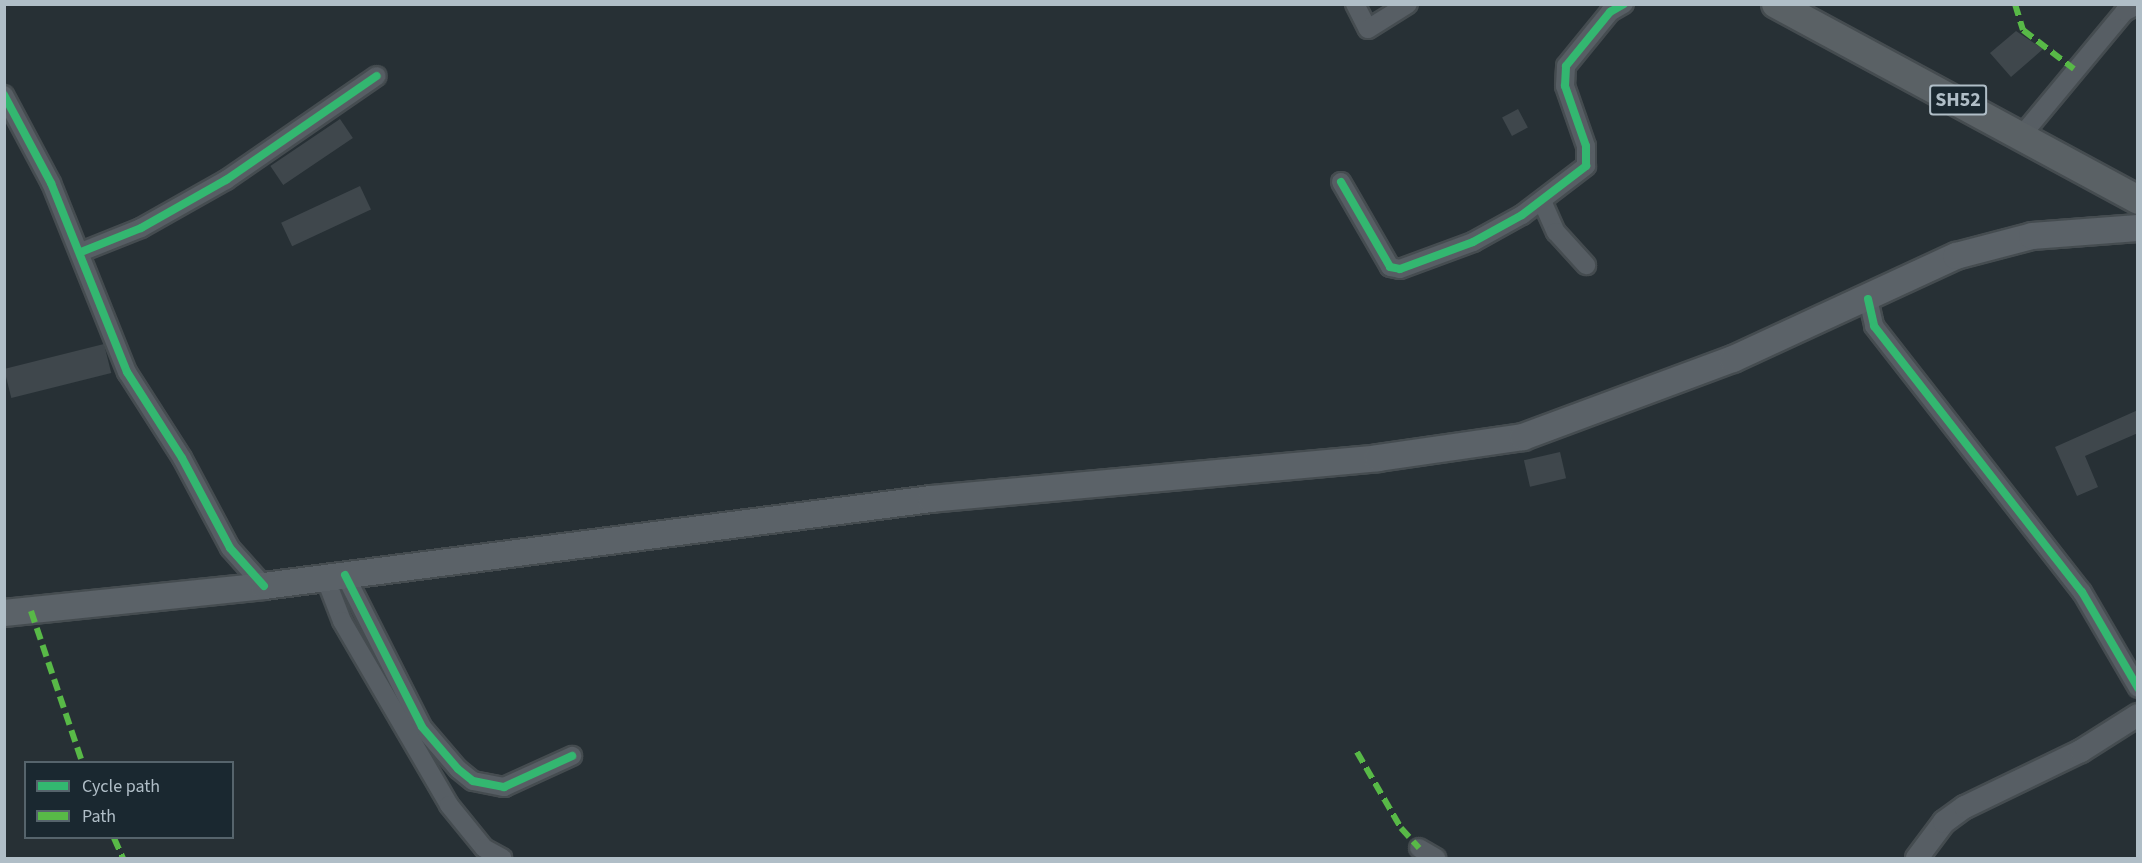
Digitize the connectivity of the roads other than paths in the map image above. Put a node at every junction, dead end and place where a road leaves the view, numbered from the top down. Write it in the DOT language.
graph roads {
  1 [pos="1355,4"];
  2 [pos="1408,4"];
  3 [pos="1624,4"];
  4 [pos="1776,4"];
  5 [pos="2138,5"];
  6 [pos="377,76"];
  7 [pos="4,94"];
  8 [pos="2022,135"];
  9 [pos="1341,182"];
  10 [pos="2138,200"];
  11 [pos="1542,201"];
  12 [pos="2138,228"];
  13 [pos="81,252"];
  14 [pos="1586,265"];
  15 [pos="1868,299"];
  16 [pos="335,576"];
  17 [pos="264,586"];
  18 [pos="4,613"];
  19 [pos="2138,688"];
  20 [pos="2138,715"];
  21 [pos="572,756"];
  22 [pos="1419,848"];
  23 [pos="502,858"];
  24 [pos="1436,858"];
  25 [pos="1917,858"];
  1 -- 2 [label="street"];
  3 -- 11 [label="street"];
  4 -- 8 [label="main road, SH52"];
  5 -- 8 [label="street"];
  6 -- 13 [label="street"];
  7 -- 13 [label="street"];
  8 -- 10 [label="main road, SH52"];
  9 -- 11 [label="street"];
  11 -- 14 [label="street"];
  12 -- 15 [label="main road"];
  13 -- 17 [label="street"];
  15 -- 16 [label="main road"];
  15 -- 19 [label="street"];
  16 -- 17 [label="main road"];
  16 -- 21 [label="street"];
  16 -- 23 [label="street"];
  17 -- 18 [label="main road"];
  20 -- 25 [label="street"];
  22 -- 24 [label="street"];
}
